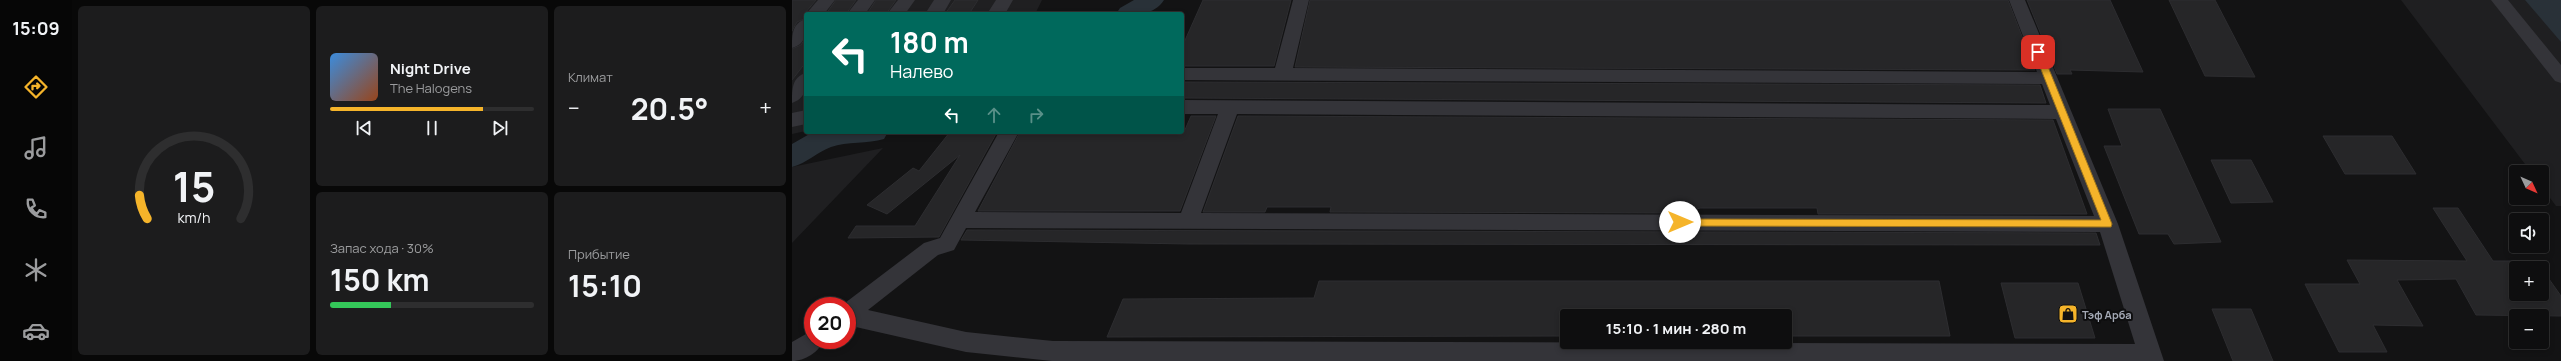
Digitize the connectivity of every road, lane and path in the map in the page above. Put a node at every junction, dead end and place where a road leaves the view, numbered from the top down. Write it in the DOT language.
graph roads {
  1 [pos="827,0"];
  2 [pos="867,0"];
  3 [pos="907,0"];
  4 [pos="943,0"];
  5 [pos="1005,0"];
  6 [pos="1301,0"];
  7 [pos="2018,0"];
  8 [pos="2499,0"];
  9 [pos="817,12"];
  10 [pos="858,12"];
  11 [pos="898,12"];
  12 [pos="935,12"];
  13 [pos="997,12"];
  14 [pos="804,27"];
  15 [pos="792,42"];
  16 [pos="1184,74"];
  17 [pos="1282,75"];
  18 [pos="2561,77"];
  19 [pos="2049,78"];
  20 [pos="804,81"];
  21 [pos="792,96"];
  22 [pos="1184,107"];
  23 [pos="1230,107"];
  24 [pos="2062,112"];
  25 [pos="804,117"];
  26 [pos="792,120"];
  27 [pos="1008,134"];
  28 [pos="960,220"];
  29 [pos="1188,221"];
  30 [pos="2108,224"];
  31 [pos="856,308"];
  32 [pos="856,317"];
  33 [pos="804,346"];
  34 [pos="792,355"];
  35 [pos="2150,357"];
  1 -- 9 [label="lane"];
  2 -- 10 [label="lane"];
  3 -- 11 [label="lane"];
  4 -- 12 [label="lane"];
  5 -- 13 [label="lane"];
  6 -- 17 [label="lane"];
  7 -- 19 [label="lane"];
  8 -- 18 [label="lane"];
  14 -- 15 [label="lane"];
  16 -- 17 [label="lane"];
  17 -- 19 [label="lane"];
  19 -- 24 [label="lane"];
  20 -- 21 [label="lane"];
  22 -- 23 [label="lane"];
  23 -- 24 [label="lane"];
  23 -- 29 [label="lane"];
  24 -- 30 [label="lane"];
  25 -- 26 [label="lane"];
  27 -- 28 [label="lane"];
  28 -- 29 [label="lane"];
  28 -- 31 [label="lane"];
  29 -- 30 [label="lane"];
  30 -- 35 [label="lane"];
  32 -- 35 [label="lane"];
  33 -- 34 [label="lane"];
}
